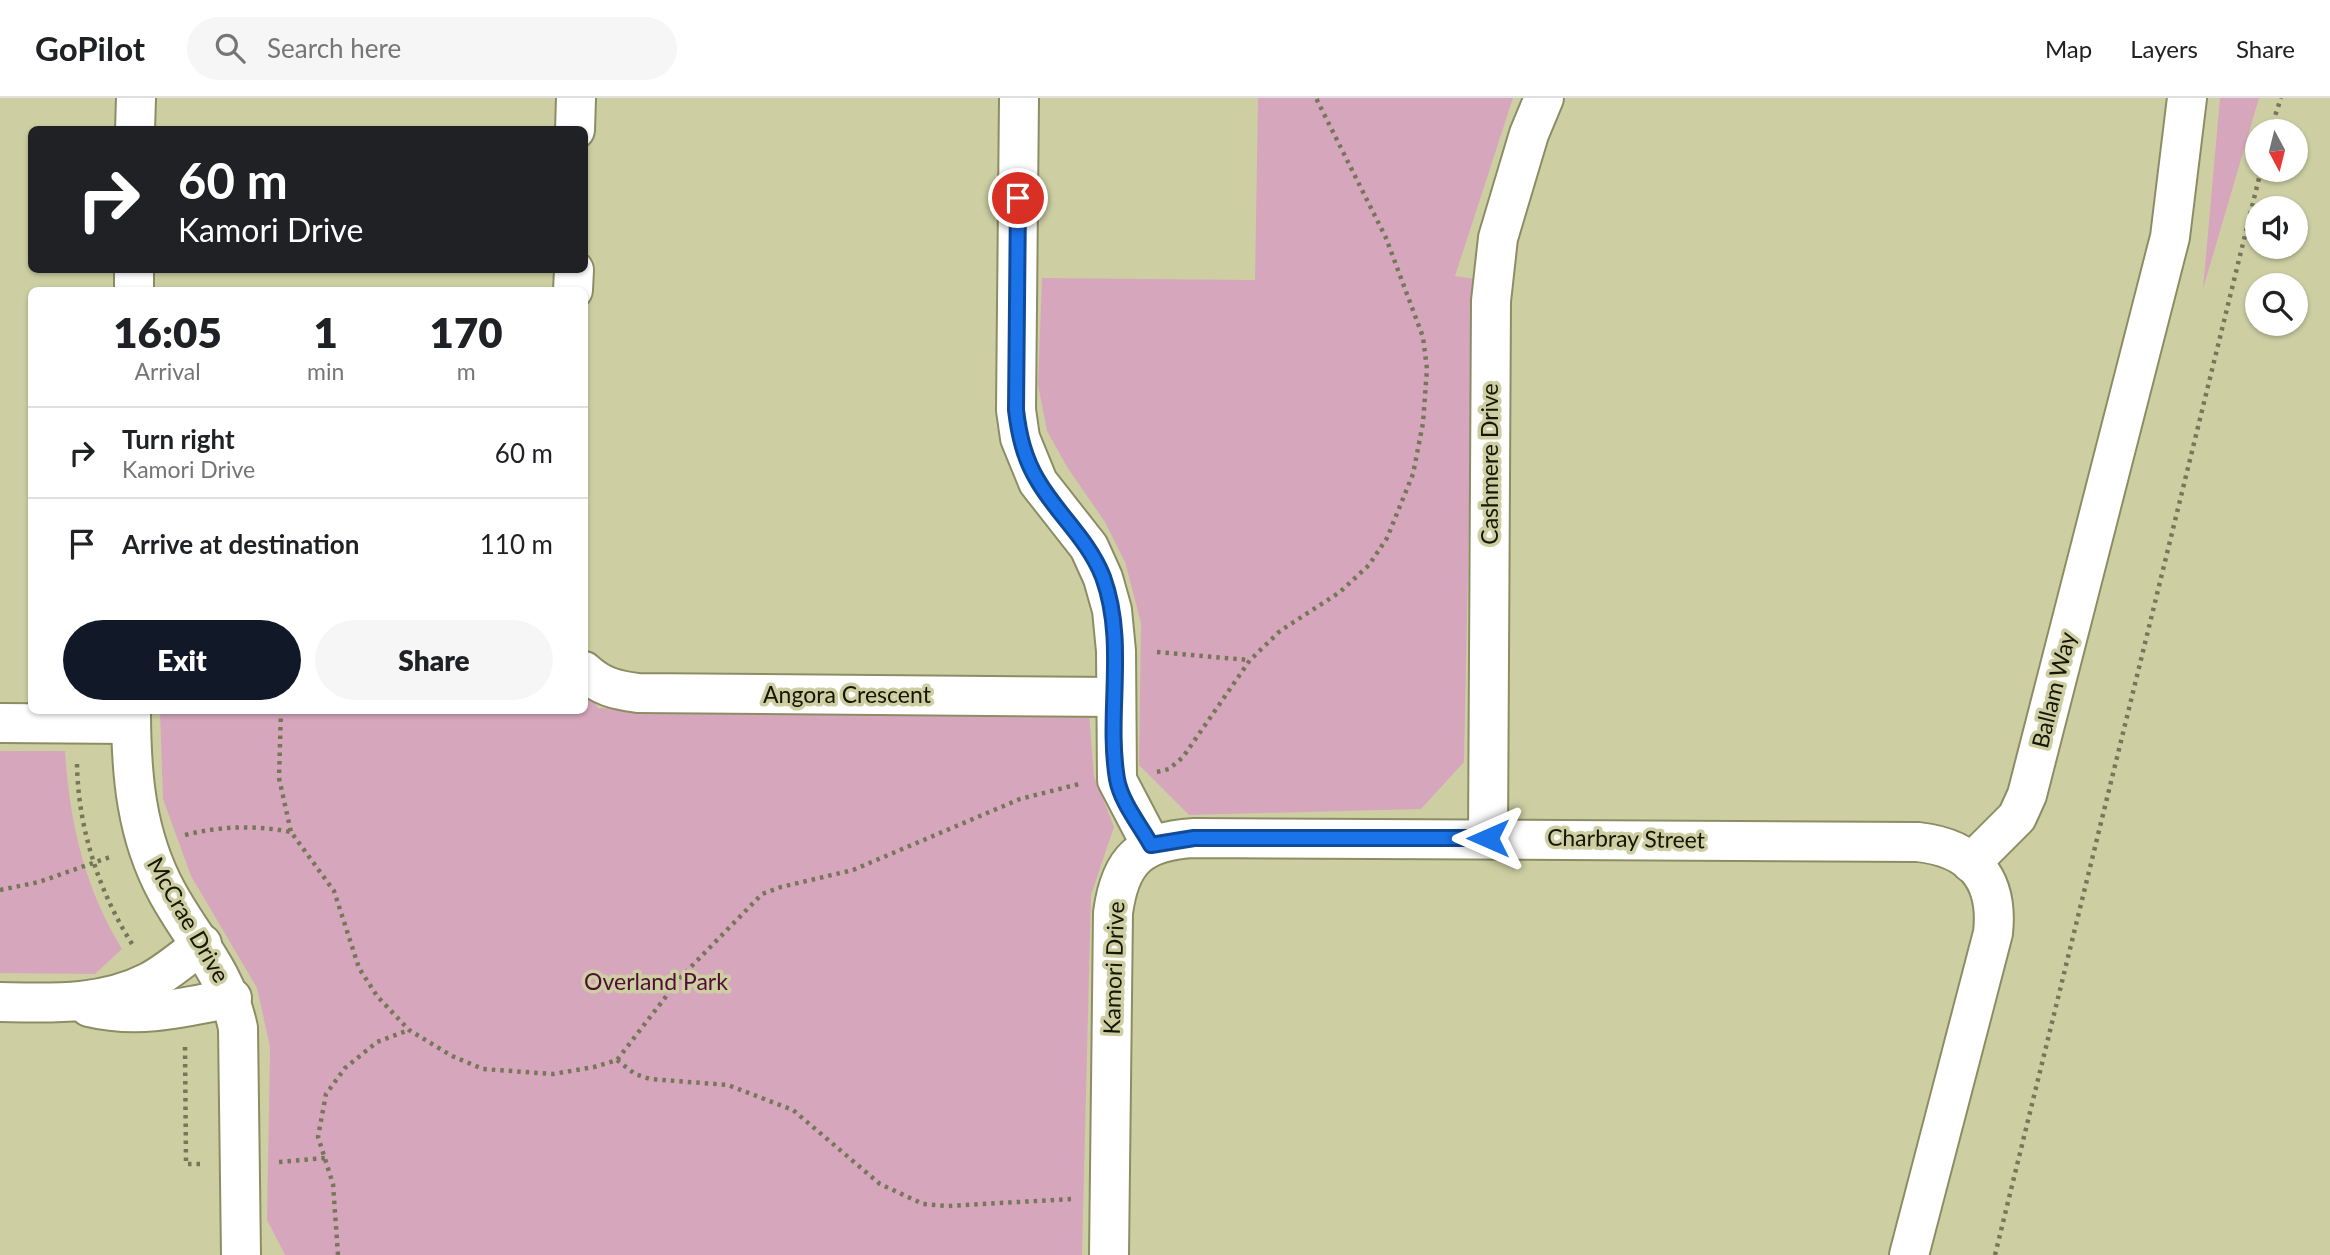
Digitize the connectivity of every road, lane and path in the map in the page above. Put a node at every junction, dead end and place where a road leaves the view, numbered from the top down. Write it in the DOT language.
graph roads {
  1 [pos="136,98"];
  2 [pos="576,98"];
  3 [pos="1018,98"];
  4 [pos="1316,98"];
  5 [pos="1544,98"];
  6 [pos="2187,98"];
  7 [pos="2281,98"];
  8 [pos="2274,119"];
  9 [pos="135,126"];
  10 [pos="575,126"];
  11 [pos="2258,182"];
  12 [pos="1116,651"];
  13 [pos="1250,660"];
  14 [pos="588,674"];
  15 [pos="1115,697"];
  16 [pos="281,714"];
  17 [pos="131,717"];
  18 [pos="0,723"];
  19 [pos="1117,780"];
  20 [pos="291,832"];
  21 [pos="1488,838"];
  22 [pos="1151,845"];
  23 [pos="146,846"];
  24 [pos="1971,863"];
  25 [pos="0,890"];
  26 [pos="202,944"];
  27 [pos="232,998"];
  28 [pos="0,1002"];
  29 [pos="74,1003"];
  30 [pos="410,1030"];
  31 [pos="617,1060"];
  32 [pos="1110,1196"];
  33 [pos="240,1255"];
  34 [pos="338,1255"];
  35 [pos="1110,1255"];
  36 [pos="1909,1255"];
  37 [pos="1995,1255"];
  1 -- 9 [label="street"];
  2 -- 10 [label="street"];
  3 -- 12 [label="street"];
  4 -- 13 [label="path"];
  5 -- 21 [label="street, Cashmere Drive"];
  6 -- 24 [label="street, Ballam Way"];
  7 -- 8 [label="path"];
  11 -- 37 [label="path"];
  12 -- 13 [label="path"];
  12 -- 15 [label="street"];
  13 -- 19 [label="path"];
  14 -- 15 [label="street, Angora Crescent"];
  15 -- 19 [label="street"];
  16 -- 20 [label="path"];
  17 -- 18 [label="street"];
  17 -- 23 [label="street, McCrae Drive"];
  19 -- 22 [label="street"];
  19 -- 31 [label="path"];
  20 -- 23 [label="path"];
  20 -- 30 [label="path"];
  21 -- 22 [label="street, Charbray Street"];
  21 -- 24 [label="street, Charbray Street"];
  22 -- 32 [label="street, Kamori Drive"];
  23 -- 25 [label="path"];
  23 -- 26 [label="street, McCrae Drive"];
  24 -- 36 [label="street"];
  26 -- 27 [label="street, McCrae Drive"];
  26 -- 29 [label="street"];
  27 -- 29 [label="street"];
  27 -- 33 [label="street, McCrae Drive"];
  28 -- 29 [label="street"];
  30 -- 31 [label="path"];
  30 -- 34 [label="path"];
  31 -- 32 [label="path"];
  32 -- 35 [label="street, Kamori Drive"];
}
